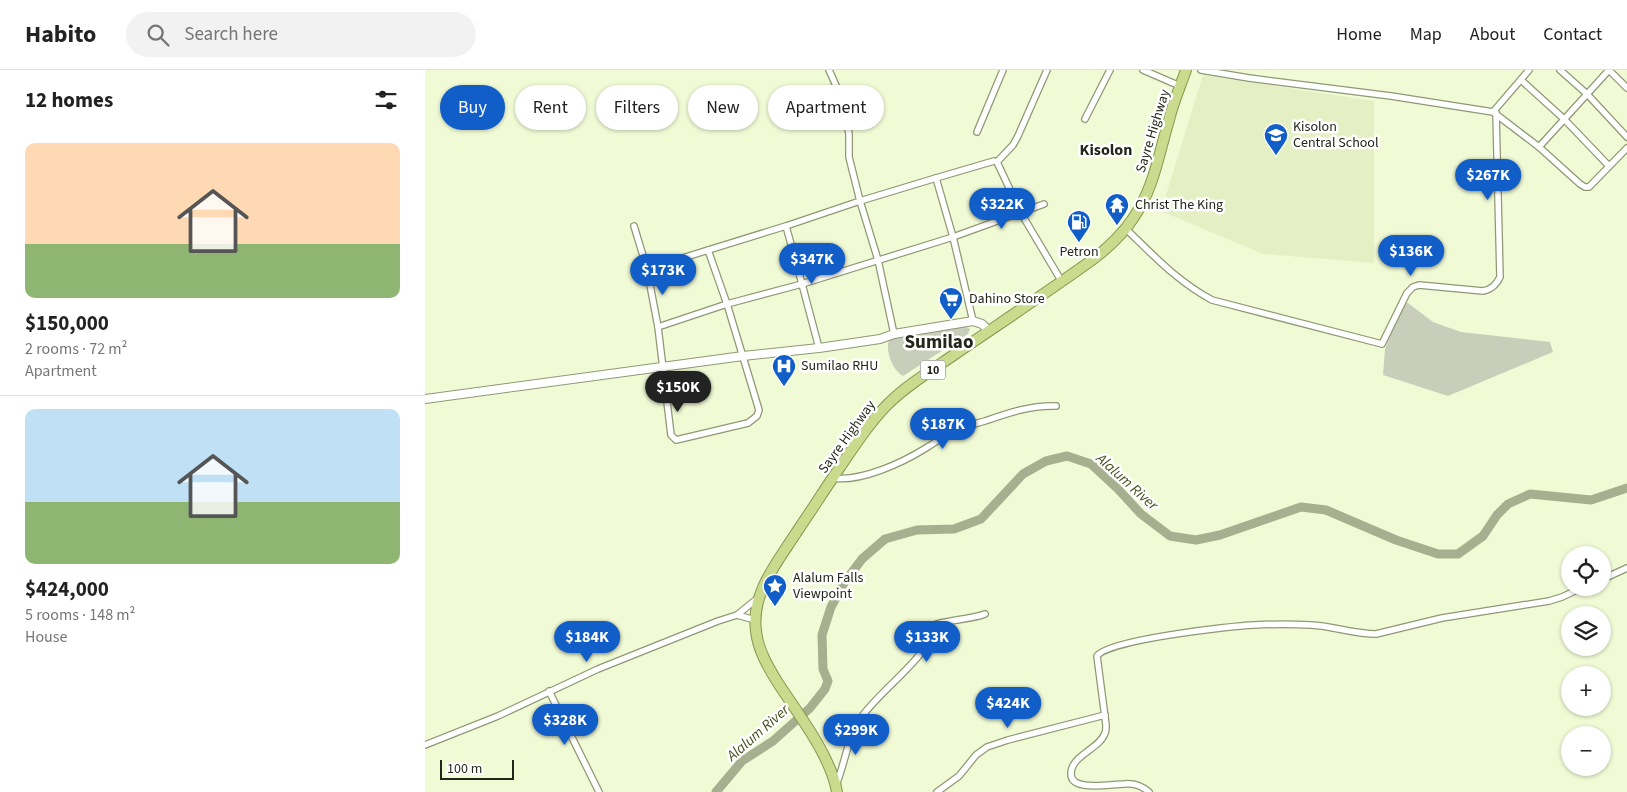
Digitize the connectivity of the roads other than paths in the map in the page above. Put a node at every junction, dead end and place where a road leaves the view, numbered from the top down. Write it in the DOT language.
graph roads {
  1 [pos="829,70"];
  2 [pos="1003,70"];
  3 [pos="1047,70"];
  4 [pos="1110,70"];
  5 [pos="1143,70"];
  6 [pos="1186,70"];
  7 [pos="1201,70"];
  8 [pos="1529,70"];
  9 [pos="1560,70"];
  10 [pos="1609,70"];
  11 [pos="1521,80"];
  12 [pos="1180,86"];
  13 [pos="1627,88"];
  14 [pos="1587,94"];
  15 [pos="1495,113"];
  16 [pos="1085,119"];
  17 [pos="1564,119"];
  18 [pos="977,132"];
  19 [pos="1627,137"];
  20 [pos="1539,147"];
  21 [pos="1627,148"];
  22 [pos="997,162"];
  23 [pos="1609,166"];
  24 [pos="936,178"];
  25 [pos="860,200"];
  26 [pos="1044,204"];
  27 [pos="1021,213"];
  28 [pos="634,226"];
  29 [pos="786,226"];
  30 [pos="1126,229"];
  31 [pos="953,237"];
  32 [pos="708,250"];
  33 [pos="878,260"];
  34 [pos="647,270"];
  35 [pos="1062,282"];
  36 [pos="802,284"];
  37 [pos="727,304"];
  38 [pos="973,321"];
  39 [pos="658,327"];
  40 [pos="989,331"];
  41 [pos="894,334"];
  42 [pos="819,348"];
  43 [pos="743,356"];
  44 [pos="663,367"];
  45 [pos="425,398"];
  46 [pos="1056,406"];
  47 [pos="833,478"];
  48 [pos="1627,568"];
  49 [pos="1611,575"];
  50 [pos="759,596"];
  51 [pos="1564,596"];
  52 [pos="985,614"];
  53 [pos="737,615"];
  54 [pos="755,620"];
  55 [pos="549,691"];
  56 [pos="1105,715"];
  57 [pos="425,745"];
  58 [pos="836,789"];
  59 [pos="599,792"];
  60 [pos="937,792"];
  61 [pos="1149,792"];
  1 -- 25 [label="street"];
  2 -- 18 [label="street"];
  3 -- 22 [label="street"];
  4 -- 16 [label="street"];
  5 -- 12 [label="street"];
  6 -- 12 [label="highway, Sayre Highway / 10"];
  7 -- 15 [label="street"];
  8 -- 11 [label="street"];
  9 -- 14 [label="street"];
  10 -- 13 [label="street"];
  10 -- 14 [label="street"];
  11 -- 15 [label="street"];
  11 -- 17 [label="street"];
  12 -- 30 [label="highway, Sayre Highway / 10"];
  14 -- 17 [label="street"];
  14 -- 19 [label="street"];
  15 -- 20 [label="street"];
  15 -- 30 [label="street"];
  17 -- 20 [label="street"];
  17 -- 23 [label="street"];
  20 -- 23 [label="street"];
  21 -- 23 [label="street"];
  22 -- 24 [label="street"];
  22 -- 27 [label="street"];
  24 -- 25 [label="street"];
  24 -- 31 [label="street"];
  25 -- 29 [label="street"];
  25 -- 33 [label="street"];
  26 -- 27 [label="street"];
  27 -- 31 [label="street"];
  27 -- 35 [label="street"];
  28 -- 34 [label="street"];
  29 -- 32 [label="street"];
  29 -- 36 [label="street"];
  30 -- 35 [label="highway, Sayre Highway / 10"];
  31 -- 33 [label="street"];
  31 -- 38 [label="street"];
  32 -- 34 [label="street"];
  32 -- 37 [label="street"];
  33 -- 36 [label="street"];
  33 -- 41 [label="street"];
  34 -- 39 [label="street"];
  35 -- 40 [label="highway, Sayre Highway / 10"];
  36 -- 37 [label="street"];
  36 -- 42 [label="street"];
  37 -- 39 [label="street"];
  37 -- 43 [label="street"];
  38 -- 40 [label="street"];
  38 -- 41 [label="street"];
  39 -- 44 [label="street"];
  40 -- 47 [label="highway, Sayre Highway / 10"];
  41 -- 42 [label="street"];
  42 -- 43 [label="street"];
  43 -- 44 [label="street"];
  43 -- 44 [label="street"];
  44 -- 45 [label="street"];
  46 -- 47 [label="street"];
  47 -- 50 [label="highway, Sayre Highway / 10"];
  48 -- 49 [label="street"];
  50 -- 53 [label="street"];
  50 -- 54 [label="highway, Sayre Highway / 10"];
  51 -- 56 [label="street"];
  52 -- 58 [label="street"];
  53 -- 54 [label="street"];
  53 -- 55 [label="street"];
  54 -- 58 [label="highway, Sayre Highway / 10"];
  55 -- 57 [label="street"];
  55 -- 59 [label="street"];
  56 -- 60 [label="street"];
  56 -- 61 [label="street"];
}
